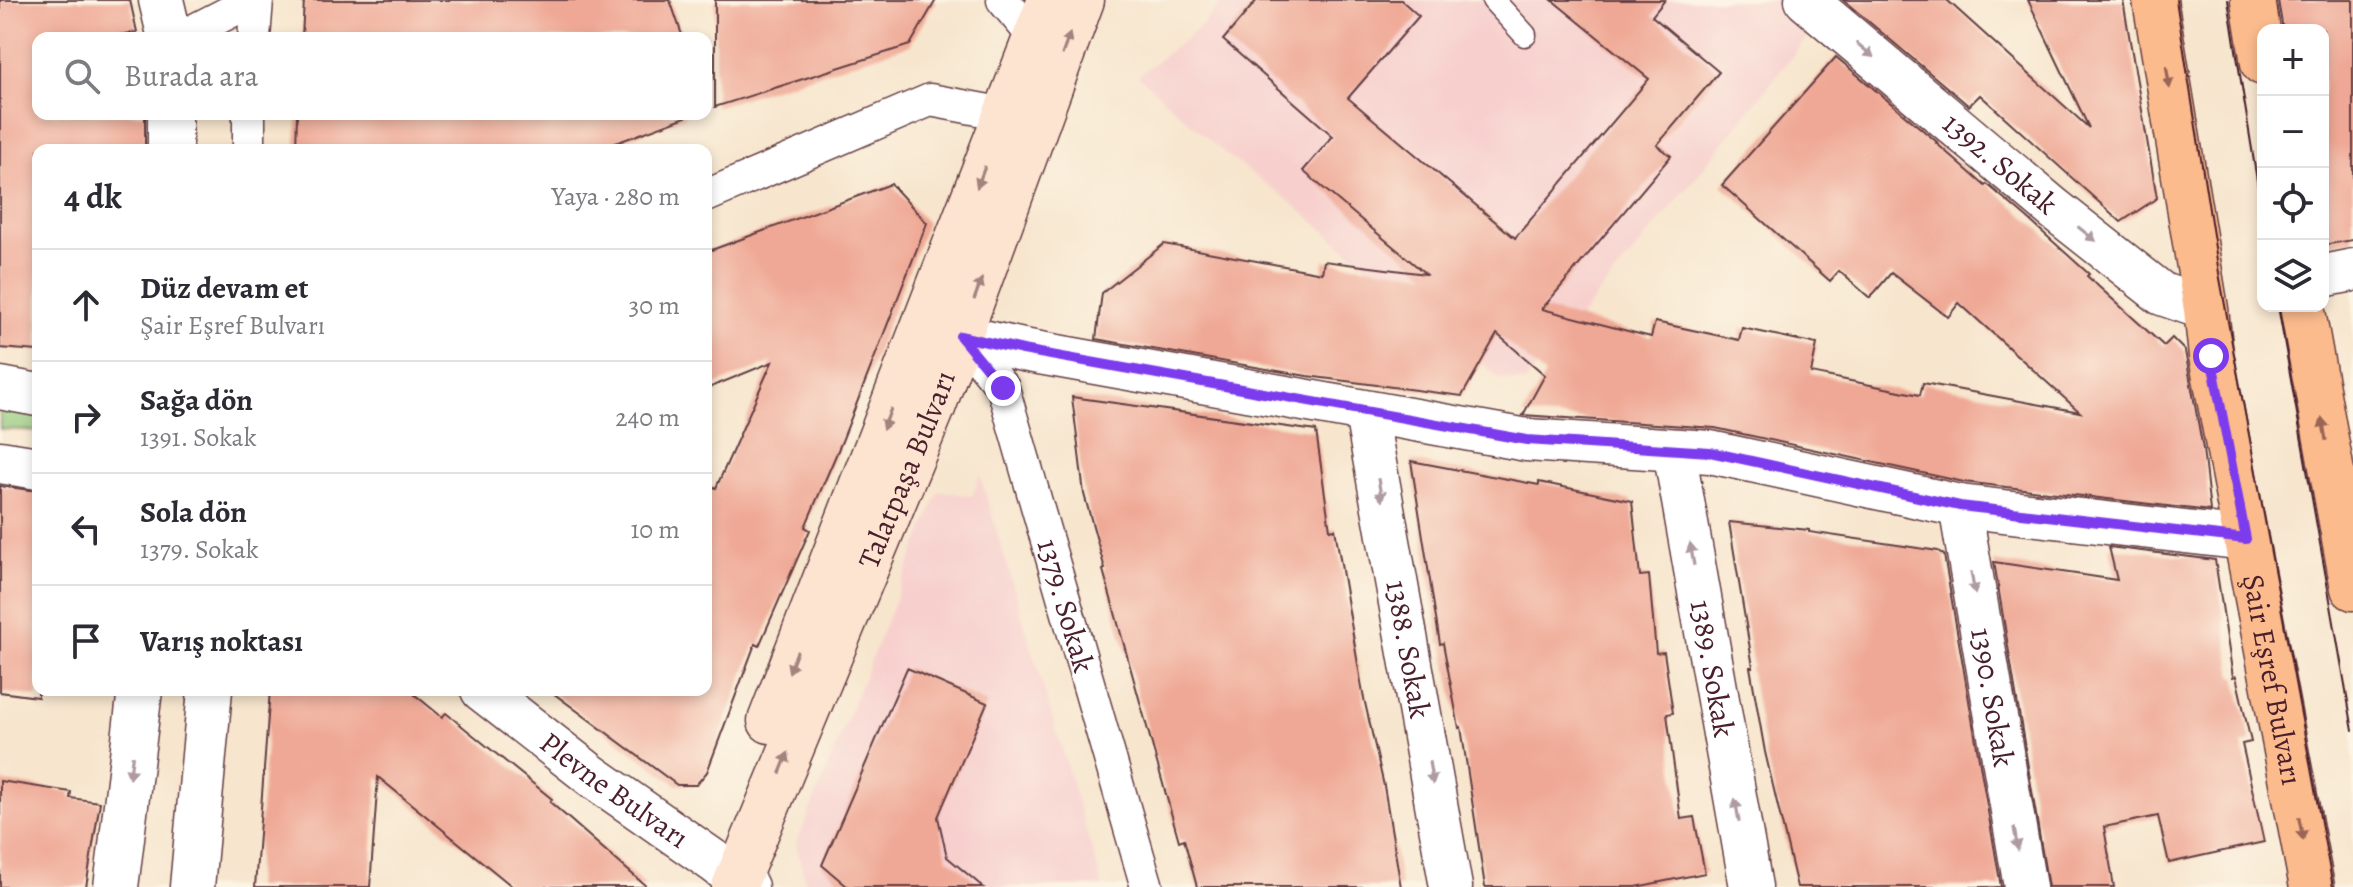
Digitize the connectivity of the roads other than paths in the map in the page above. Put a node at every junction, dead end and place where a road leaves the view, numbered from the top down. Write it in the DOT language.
graph roads {
  1 [pos="161,0"];
  2 [pos="255,0"];
  3 [pos="1003,0"];
  4 [pos="1082,0"];
  5 [pos="1493,0"];
  6 [pos="1806,0"];
  7 [pos="2155,0"];
  8 [pos="2253,0"];
  9 [pos="1043,19"];
  10 [pos="2257,25"];
  11 [pos="169,32"];
  12 [pos="191,32"];
  13 [pos="254,32"];
  14 [pos="1525,35"];
  15 [pos="1005,114"];
  16 [pos="170,120"];
  17 [pos="249,120"];
  18 [pos="170,144"];
  19 [pos="249,144"];
  20 [pos="712,193"];
  21 [pos="2353,270"];
  22 [pos="2329,275"];
  23 [pos="2206,309"];
  24 [pos="2303,312"];
  25 [pos="960,336"];
  26 [pos="0,388"];
  27 [pos="32,394"];
  28 [pos="1366,413"];
  29 [pos="1674,450"];
  30 [pos="0,462"];
  31 [pos="32,467"];
  32 [pos="1960,506"];
  33 [pos="2246,539"];
  34 [pos="2353,588"];
  35 [pos="139,696"];
  36 [pos="209,696"];
  37 [pos="490,696"];
  38 [pos="724,881"];
  39 [pos="116,887"];
  40 [pos="192,887"];
  41 [pos="1147,887"];
  42 [pos="1451,887"];
  43 [pos="1751,887"];
  44 [pos="2025,887"];
  45 [pos="2312,887"];
  1 -- 11 [label="street"];
  2 -- 12 [label="street"];
  2 -- 13 [label="street"];
  3 -- 9 [label="street"];
  25 -- 4 [label="main road, Talatpaşa Bulvarı, one-way"];
  5 -- 14 [label="lane"];
  6 -- 23 [label="street, 1392. Sokak, one-way"];
  7 -- 23 [label="main road, Şair Eşref Bulvarı, one-way"];
  8 -- 10 [label="main road"];
  9 -- 15 [label="main road, Talatpaşa Bulvarı"];
  15 -- 20 [label="street"];
  15 -- 38 [label="main road, Talatpaşa Bulvarı, one-way"];
  16 -- 18 [label="street"];
  17 -- 19 [label="street"];
  21 -- 22 [label="street"];
  23 -- 33 [label="main road, Şair Eşref Bulvarı"];
  34 -- 24 [label="main road, one-way"];
  25 -- 28 [label="street"];
  38 -- 25 [label="main road, Talatpaşa Bulvarı, one-way"];
  25 -- 41 [label="street, 1379. Sokak"];
  26 -- 27 [label="street"];
  28 -- 29 [label="street"];
  28 -- 42 [label="street, 1388. Sokak, one-way"];
  29 -- 32 [label="street"];
  43 -- 29 [label="street, 1389. Sokak, one-way"];
  30 -- 31 [label="street"];
  32 -- 33 [label="street"];
  32 -- 44 [label="street, 1390. Sokak, one-way"];
  33 -- 45 [label="main road, Şair Eşref Bulvarı, one-way"];
  35 -- 39 [label="street, one-way"];
  36 -- 40 [label="street"];
  37 -- 38 [label="street, Plevne Bulvarı"];
}
